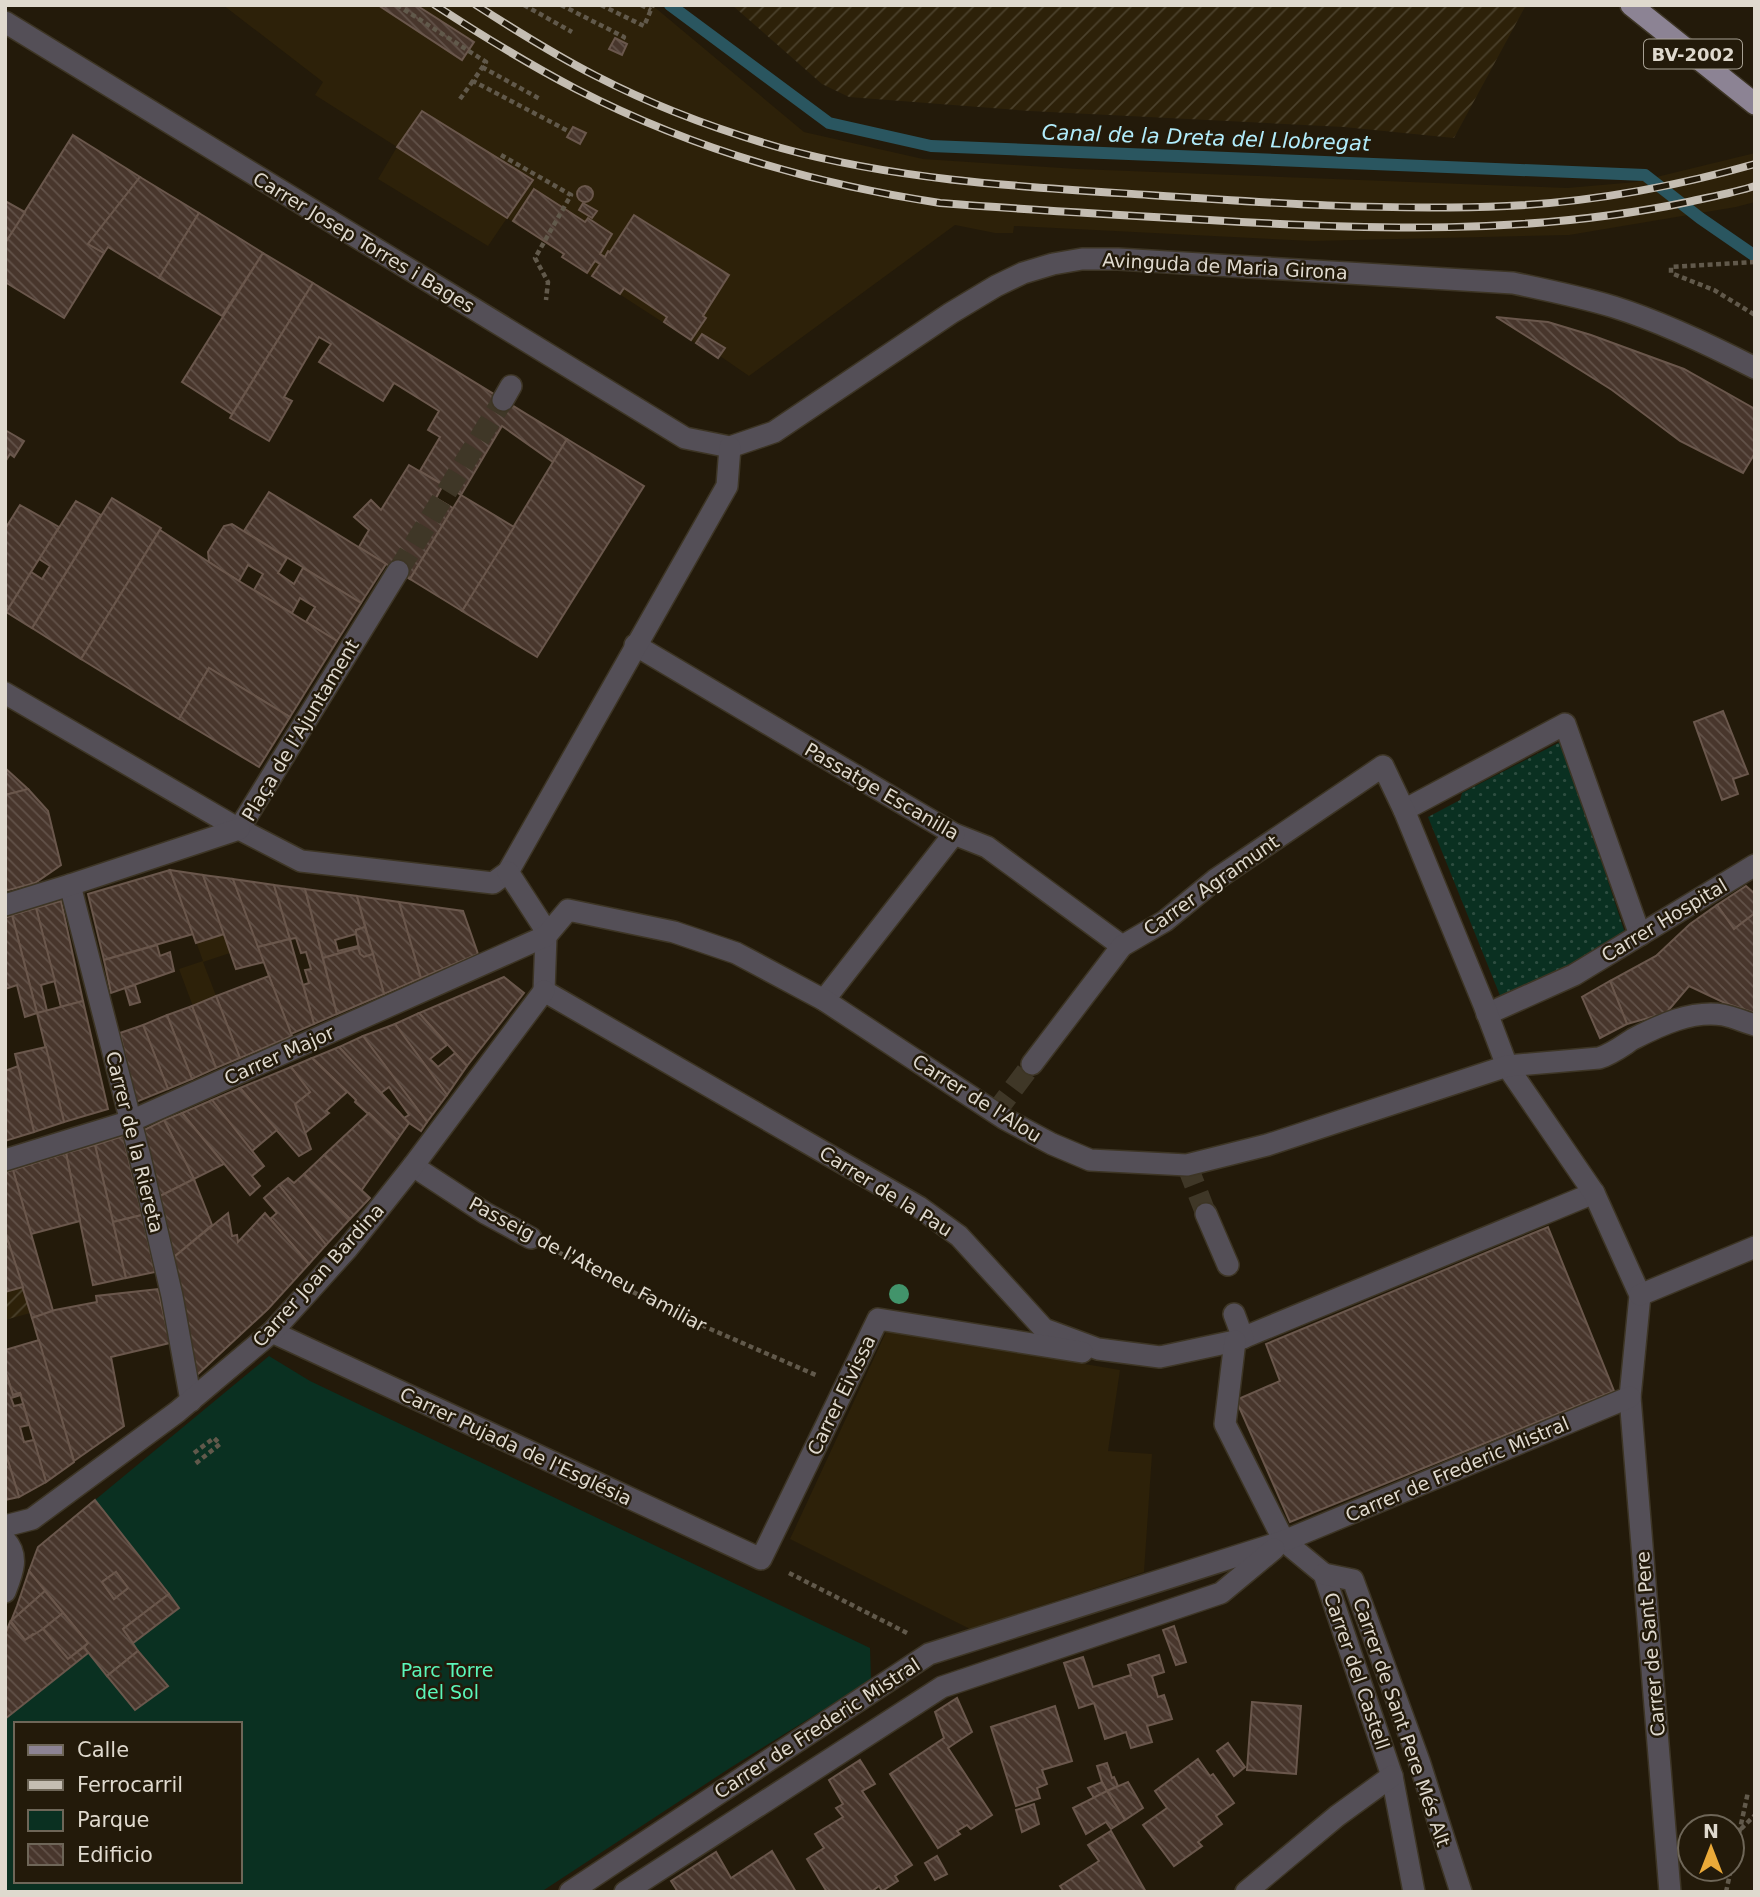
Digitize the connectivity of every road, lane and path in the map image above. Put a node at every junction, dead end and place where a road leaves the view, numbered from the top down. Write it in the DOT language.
graph roads {
  1 [pos="397,5"];
  2 [pos="524,5"];
  3 [pos="561,5"];
  4 [pos="601,5"];
  5 [pos="641,5"];
  6 [pos="1631,5"];
  7 [pos="652,7"];
  8 [pos="5,22"];
  9 [pos="572,32"];
  10 [pos="621,41"];
  11 [pos="482,67"];
  12 [pos="473,81"];
  13 [pos="460,99"];
  14 [pos="540,99"];
  15 [pos="1755,103"];
  16 [pos="570,132"];
  17 [pos="501,155"];
  18 [pos="1755,262"];
  19 [pos="546,300"];
  20 [pos="1755,315"];
  21 [pos="1755,368"];
  22 [pos="730,447"];
  23 [pos="398,571"];
  24 [pos="635,645"];
  25 [pos="5,693"];
  26 [pos="1404,810"];
  27 [pos="239,829"];
  28 [pos="954,834"];
  29 [pos="1755,864"];
  30 [pos="508,872"];
  31 [pos="70,886"];
  32 [pos="5,905"];
  33 [pos="1640,935"];
  34 [pos="546,936"];
  35 [pos="1122,946"];
  36 [pos="544,991"];
  37 [pos="824,1000"];
  38 [pos="1486,1010"];
  39 [pos="1755,1025"];
  40 [pos="1032,1064"];
  41 [pos="1507,1066"];
  42 [pos="131,1121"];
  43 [pos="5,1160"];
  44 [pos="412,1166"];
  45 [pos="1597,1200"];
  46 [pos="1206,1214"];
  47 [pos="531,1238"];
  48 [pos="1755,1247"];
  49 [pos="1228,1265"];
  50 [pos="1640,1295"];
  51 [pos="1234,1314"];
  52 [pos="272,1332"];
  53 [pos="1239,1339"];
  54 [pos="1098,1349"];
  55 [pos="845,1387"];
  56 [pos="1630,1397"];
  57 [pos="191,1401"];
  58 [pos="194,1453"];
  59 [pos="195,1464"];
  60 [pos="5,1526"];
  61 [pos="5,1540"];
  62 [pos="1284,1541"];
  63 [pos="761,1559"];
  64 [pos="1324,1574"];
  65 [pos="5,1592"];
  66 [pos="929,1654"];
  67 [pos="1392,1776"];
  68 [pos="1748,1792"];
  69 [pos="1743,1813"];
  70 [pos="570,1892"];
  71 [pos="625,1892"];
  72 [pos="1246,1892"];
  73 [pos="1414,1892"];
  74 [pos="1461,1892"];
  75 [pos="1670,1892"];
  1 -- 11 [label="path"];
  2 -- 9 [label="path"];
  3 -- 10 [label="path"];
  4 -- 7 [label="path"];
  5 -- 7 [label="path"];
  6 -- 15 [label="main road, BV-2002"];
  8 -- 22 [label="street, Carrer Josep Torres i Bages"];
  11 -- 12 [label="path"];
  11 -- 14 [label="path"];
  12 -- 13 [label="path"];
  12 -- 16 [label="path"];
  17 -- 19 [label="path"];
  18 -- 20 [label="path"];
  21 -- 22 [label="street, Avinguda de Maria Girona"];
  22 -- 24 [label="street"];
  23 -- 27 [label="street, Plaça de l'Ajuntament"];
  24 -- 28 [label="street, Passatge Escanilla"];
  24 -- 30 [label="street"];
  25 -- 27 [label="street"];
  26 -- 33 [label="street"];
  26 -- 35 [label="street, Carrer Agramunt"];
  26 -- 38 [label="street"];
  27 -- 30 [label="street, Plaça de l'Ajuntament"];
  27 -- 31 [label="street"];
  28 -- 35 [label="street, Passatge Escanilla"];
  28 -- 37 [label="street"];
  29 -- 33 [label="street, Carrer Hospital"];
  30 -- 34 [label="street"];
  31 -- 32 [label="street"];
  31 -- 42 [label="street, Carrer de la Riereta"];
  33 -- 38 [label="street, Carrer Hospital"];
  34 -- 36 [label="street"];
  34 -- 37 [label="street, Carrer de l'Alou"];
  34 -- 42 [label="street, Carrer Major"];
  35 -- 40 [label="street, Carrer Agramunt"];
  36 -- 44 [label="street, Carrer Joan Bardina"];
  36 -- 54 [label="street, Carrer de la Pau"];
  37 -- 41 [label="street, Carrer de l'Alou"];
  38 -- 41 [label="street"];
  39 -- 41 [label="street, Carrer de l'Alou"];
  41 -- 45 [label="street"];
  42 -- 43 [label="street, Carrer Major"];
  42 -- 57 [label="street, Carrer de la Riereta"];
  44 -- 47 [label="street, Passeig de l'Ateneu Familiar"];
  44 -- 52 [label="street, Carrer Joan Bardina"];
  45 -- 50 [label="street"];
  45 -- 53 [label="street, Carrer de la Pau"];
  46 -- 49 [label="street"];
  47 -- 55 [label="path, Passeig de l'Ateneu Familiar"];
  48 -- 50 [label="street"];
  50 -- 56 [label="street, Carrer de Sant Pere"];
  51 -- 53 [label="street"];
  52 -- 57 [label="street, Carrer Joan Bardina"];
  52 -- 63 [label="street, Carrer Pujada de l'Església"];
  53 -- 54 [label="street, Carrer de la Pau"];
  53 -- 62 [label="street"];
  54 -- 55 [label="street, Carrer Eivissa"];
  55 -- 63 [label="street, Carrer Eivissa"];
  56 -- 62 [label="street, Carrer de Frederic Mistral"];
  56 -- 75 [label="street, Carrer de Sant Pere"];
  57 -- 60 [label="street, Carrer Joan Bardina"];
  58 -- 59 [label="path"];
  61 -- 65 [label="street"];
  62 -- 64 [label="street, Carrer del Castell"];
  62 -- 66 [label="street, Carrer de Frederic Mistral"];
  62 -- 71 [label="street, Carrer de Frederic Mistral"];
  63 -- 66 [label="path"];
  64 -- 67 [label="street, Carrer del Castell"];
  64 -- 74 [label="street, Carrer de Sant Pere Més Alt"];
  66 -- 70 [label="street, Carrer de Frederic Mistral"];
  67 -- 72 [label="street, Carrer del Castell"];
  67 -- 73 [label="street, Carrer del Castell"];
  68 -- 69 [label="path"];
}
